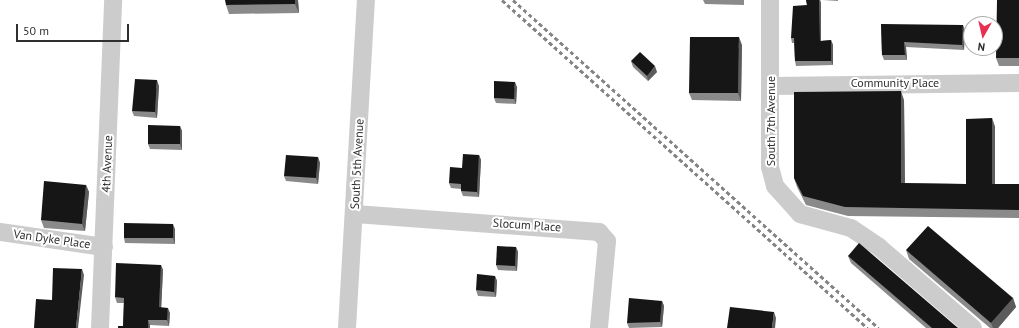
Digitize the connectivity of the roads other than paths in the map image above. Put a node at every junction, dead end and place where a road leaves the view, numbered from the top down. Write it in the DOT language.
graph roads {
  1 [pos="113,0"];
  2 [pos="366,0"];
  3 [pos="770,0"];
  4 [pos="1019,83"];
  5 [pos="771,86"];
  6 [pos="355,214"];
  7 [pos="0,232"];
  8 [pos="104,247"];
  9 [pos="100,328"];
  10 [pos="347,328"];
  11 [pos="599,328"];
  12 [pos="973,328"];
  1 -- 8 [label="street, 4th Avenue"];
  2 -- 6 [label="street, South 5th Avenue"];
  3 -- 5 [label="street, South 7th Avenue"];
  4 -- 5 [label="street, Community Place"];
  5 -- 12 [label="street, South 7th Avenue"];
  6 -- 10 [label="street, South 5th Avenue"];
  6 -- 11 [label="street, Slocum Place"];
  7 -- 8 [label="street, Van Dyke Place"];
  8 -- 9 [label="street, 4th Avenue"];
}
